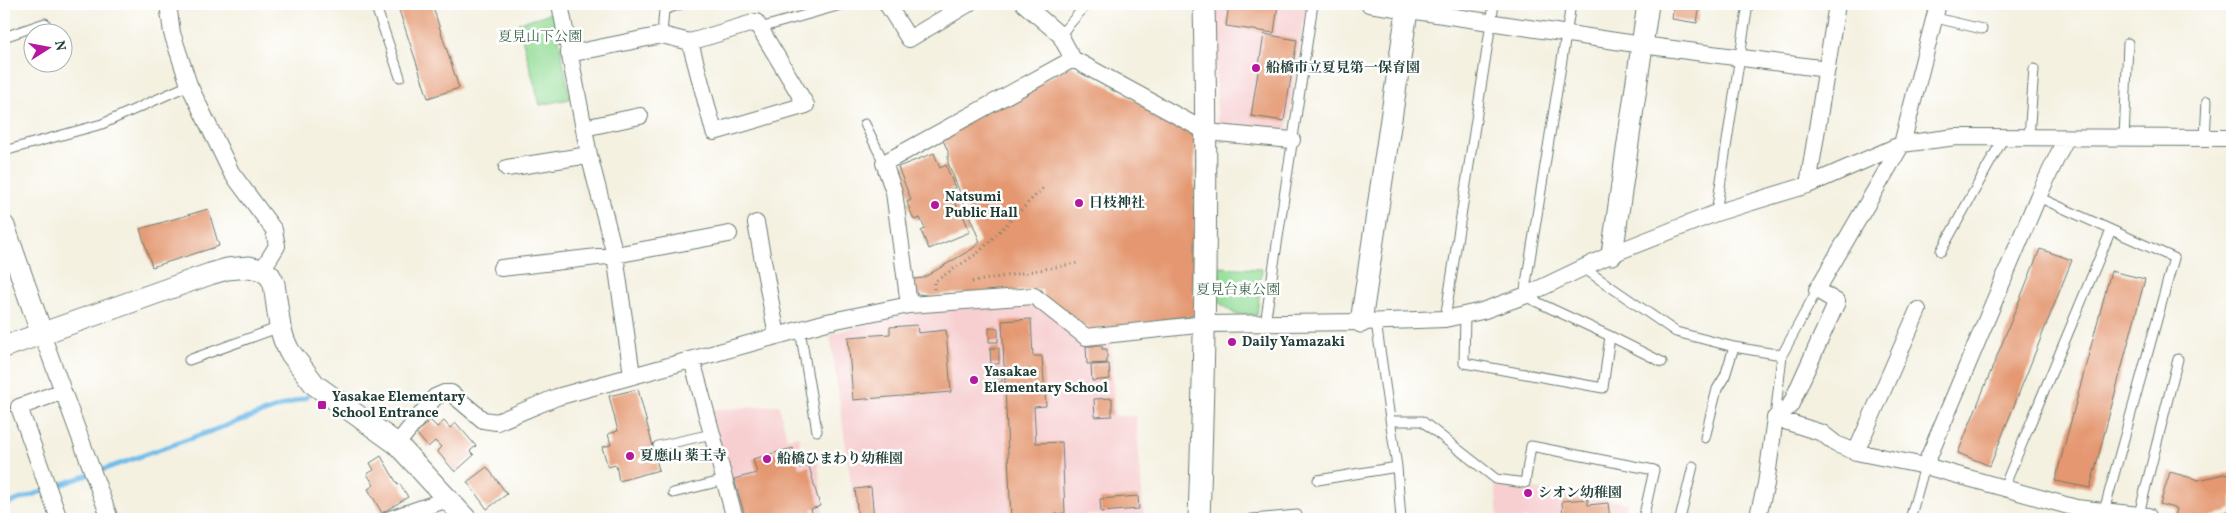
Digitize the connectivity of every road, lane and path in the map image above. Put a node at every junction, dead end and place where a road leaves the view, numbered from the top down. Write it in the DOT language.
graph roads {
  1 [pos="168,4"];
  2 [pos="375,4"];
  3 [pos="560,4"];
  4 [pos="681,4"];
  5 [pos="844,4"];
  6 [pos="887,4"];
  7 [pos="968,4"];
  8 [pos="1088,4"];
  9 [pos="1204,4"];
  10 [pos="1313,4"];
  11 [pos="1369,4"];
  12 [pos="1494,4"];
  13 [pos="1571,4"];
  14 [pos="1648,4"];
  15 [pos="1748,4"];
  16 [pos="1837,4"];
  17 [pos="1027,5"];
  18 [pos="1408,7"];
  19 [pos="1937,11"];
  20 [pos="1491,22"];
  21 [pos="760,28"];
  22 [pos="1982,29"];
  23 [pos="22,31"];
  24 [pos="1566,34"];
  25 [pos="662,35"];
  26 [pos="1060,35"];
  27 [pos="4,37"];
  28 [pos="690,42"];
  29 [pos="2128,43"];
  30 [pos="1642,46"];
  31 [pos="569,54"];
  32 [pos="1741,58"];
  33 [pos="1073,59"];
  34 [pos="1827,69"];
  35 [pos="2034,69"];
  36 [pos="400,77"];
  37 [pos="189,86"];
  38 [pos="2207,102"];
  39 [pos="640,116"];
  40 [pos="865,124"];
  41 [pos="584,128"];
  42 [pos="1207,132"];
  43 [pos="2004,137"];
  44 [pos="2029,137"];
  45 [pos="2066,138"];
  46 [pos="2124,138"];
  47 [pos="2205,138"];
  48 [pos="2232,138"];
  49 [pos="1292,140"];
  50 [pos="1902,144"];
  51 [pos="4,152"];
  52 [pos="589,156"];
  53 [pos="884,163"];
  54 [pos="507,168"];
  55 [pos="1808,185"];
  56 [pos="1045,186"];
  57 [pos="2038,197"];
  58 [pos="1716,213"];
  59 [pos="756,223"];
  60 [pos="4,226"];
  61 [pos="2111,230"];
  62 [pos="729,234"];
  63 [pos="1941,251"];
  64 [pos="1612,254"];
  65 [pos="615,255"];
  66 [pos="1078,263"];
  67 [pos="1582,267"];
  68 [pos="501,268"];
  69 [pos="262,270"];
  70 [pos="962,284"];
  71 [pos="943,288"];
  72 [pos="1817,290"];
  73 [pos="933,296"];
  74 [pos="1524,296"];
  75 [pos="909,305"];
  76 [pos="1918,310"];
  77 [pos="1465,314"];
  78 [pos="1445,319"];
  79 [pos="1369,322"];
  80 [pos="1206,324"];
  81 [pos="1265,324"];
  82 [pos="280,327"];
  83 [pos="800,330"];
  84 [pos="42,334"];
  85 [pos="777,336"];
  86 [pos="1610,336"];
  87 [pos="4,347"];
  88 [pos="1734,347"];
  89 [pos="1782,355"];
  90 [pos="2178,359"];
  91 [pos="189,360"];
  92 [pos="692,360"];
  93 [pos="1662,362"];
  94 [pos="632,375"];
  95 [pos="63,391"];
  96 [pos="1776,418"];
  97 [pos="1391,421"];
  98 [pos="817,431"];
  99 [pos="712,434"];
  100 [pos="1705,438"];
  101 [pos="396,444"];
  102 [pos="658,446"];
  103 [pos="1856,452"];
  104 [pos="1693,466"];
  105 [pos="1925,466"];
  106 [pos="1397,467"];
  107 [pos="725,480"];
  108 [pos="1318,480"];
  109 [pos="2004,487"];
  110 [pos="673,493"];
  111 [pos="448,499"];
  112 [pos="2104,511"];
  113 [pos="1297,515"];
  114 [pos="2143,517"];
  115 [pos="59,519"];
  116 [pos="110,519"];
  117 [pos="390,519"];
  118 [pos="466,519"];
  119 [pos="735,519"];
  120 [pos="1199,519"];
  121 [pos="1252,519"];
  122 [pos="1401,519"];
  123 [pos="1643,519"];
  124 [pos="1680,519"];
  125 [pos="1757,519"];
  126 [pos="1910,519"];
  1 -- 37 [label="street"];
  2 -- 36 [label="lane"];
  3 -- 31 [label="street"];
  4 -- 25 [label="lane"];
  5 -- 21 [label="lane"];
  6 -- 7 [label="street"];
  8 -- 26 [label="lane"];
  9 -- 42 [label="street"];
  10 -- 49 [label="lane"];
  11 -- 18 [label="street"];
  12 -- 20 [label="lane"];
  13 -- 24 [label="lane"];
  14 -- 30 [label="street"];
  15 -- 32 [label="lane"];
  16 -- 34 [label="street"];
  17 -- 26 [label="street"];
  18 -- 20 [label="street"];
  18 -- 79 [label="street"];
  19 -- 22 [label="lane"];
  19 -- 50 [label="street"];
  20 -- 24 [label="street"];
  20 -- 78 [label="lane"];
  21 -- 28 [label="street"];
  21 -- 28 [label="street"];
  23 -- 27 [label="lane"];
  24 -- 30 [label="street"];
  24 -- 74 [label="lane"];
  25 -- 28 [label="street"];
  25 -- 31 [label="street"];
  26 -- 33 [label="street"];
  29 -- 46 [label="lane"];
  30 -- 32 [label="street"];
  30 -- 64 [label="street"];
  31 -- 41 [label="street"];
  32 -- 34 [label="street"];
  32 -- 58 [label="lane"];
  33 -- 42 [label="street"];
  33 -- 53 [label="street"];
  34 -- 55 [label="street"];
  35 -- 44 [label="lane"];
  37 -- 51 [label="lane"];
  37 -- 69 [label="street"];
  38 -- 47 [label="lane"];
  39 -- 41 [label="street"];
  40 -- 53 [label="lane"];
  41 -- 52 [label="street"];
  42 -- 49 [label="street"];
  42 -- 80 [label="street"];
  43 -- 44 [label="street"];
  43 -- 50 [label="street"];
  43 -- 63 [label="lane"];
  44 -- 45 [label="street"];
  45 -- 46 [label="street"];
  45 -- 57 [label="street"];
  46 -- 47 [label="street"];
  47 -- 48 [label="street"];
  49 -- 81 [label="lane"];
  50 -- 55 [label="street"];
  50 -- 72 [label="street"];
  52 -- 54 [label="street"];
  52 -- 65 [label="street"];
  53 -- 75 [label="street"];
  55 -- 58 [label="street"];
  56 -- 73 [label="path"];
  57 -- 61 [label="lane"];
  57 -- 105 [label="street"];
  58 -- 64 [label="street"];
  59 -- 85 [label="street"];
  60 -- 84 [label="street"];
  61 -- 109 [label="lane"];
  61 -- 112 [label="lane"];
  62 -- 65 [label="street"];
  64 -- 67 [label="street"];
  65 -- 68 [label="street"];
  65 -- 94 [label="street"];
  66 -- 70 [label="path"];
  67 -- 74 [label="street"];
  67 -- 88 [label="lane"];
  69 -- 82 [label="street"];
  69 -- 84 [label="street"];
  71 -- 73 [label="path"];
  72 -- 89 [label="lane"];
  72 -- 96 [label="street"];
  73 -- 75 [label="street"];
  73 -- 80 [label="street"];
  74 -- 77 [label="street"];
  74 -- 86 [label="lane"];
  75 -- 83 [label="street"];
  76 -- 103 [label="street"];
  77 -- 78 [label="street"];
  77 -- 86 [label="lane"];
  78 -- 79 [label="street"];
  79 -- 81 [label="street"];
  79 -- 97 [label="lane"];
  80 -- 81 [label="street"];
  80 -- 120 [label="street"];
  82 -- 91 [label="lane"];
  82 -- 101 [label="street"];
  83 -- 85 [label="street"];
  83 -- 98 [label="lane"];
  84 -- 87 [label="street"];
  84 -- 95 [label="street"];
  85 -- 92 [label="street"];
  86 -- 93 [label="lane"];
  88 -- 89 [label="lane"];
  88 -- 100 [label="lane"];
  89 -- 96 [label="lane"];
  90 -- 114 [label="lane"];
  92 -- 94 [label="street"];
  92 -- 99 [label="street"];
  94 -- 101 [label="street"];
  95 -- 115 [label="street"];
  95 -- 116 [label="street"];
  96 -- 103 [label="street"];
  96 -- 125 [label="street"];
  97 -- 106 [label="lane"];
  97 -- 123 [label="lane"];
  99 -- 102 [label="lane"];
  99 -- 107 [label="street"];
  101 -- 111 [label="street"];
  103 -- 105 [label="street"];
  104 -- 124 [label="lane"];
  105 -- 109 [label="street"];
  105 -- 126 [label="lane"];
  106 -- 108 [label="lane"];
  106 -- 122 [label="lane"];
  107 -- 110 [label="lane"];
  107 -- 119 [label="street"];
  109 -- 112 [label="street"];
  111 -- 117 [label="street"];
  111 -- 118 [label="street"];
  112 -- 114 [label="street"];
  113 -- 121 [label="lane"];
}
